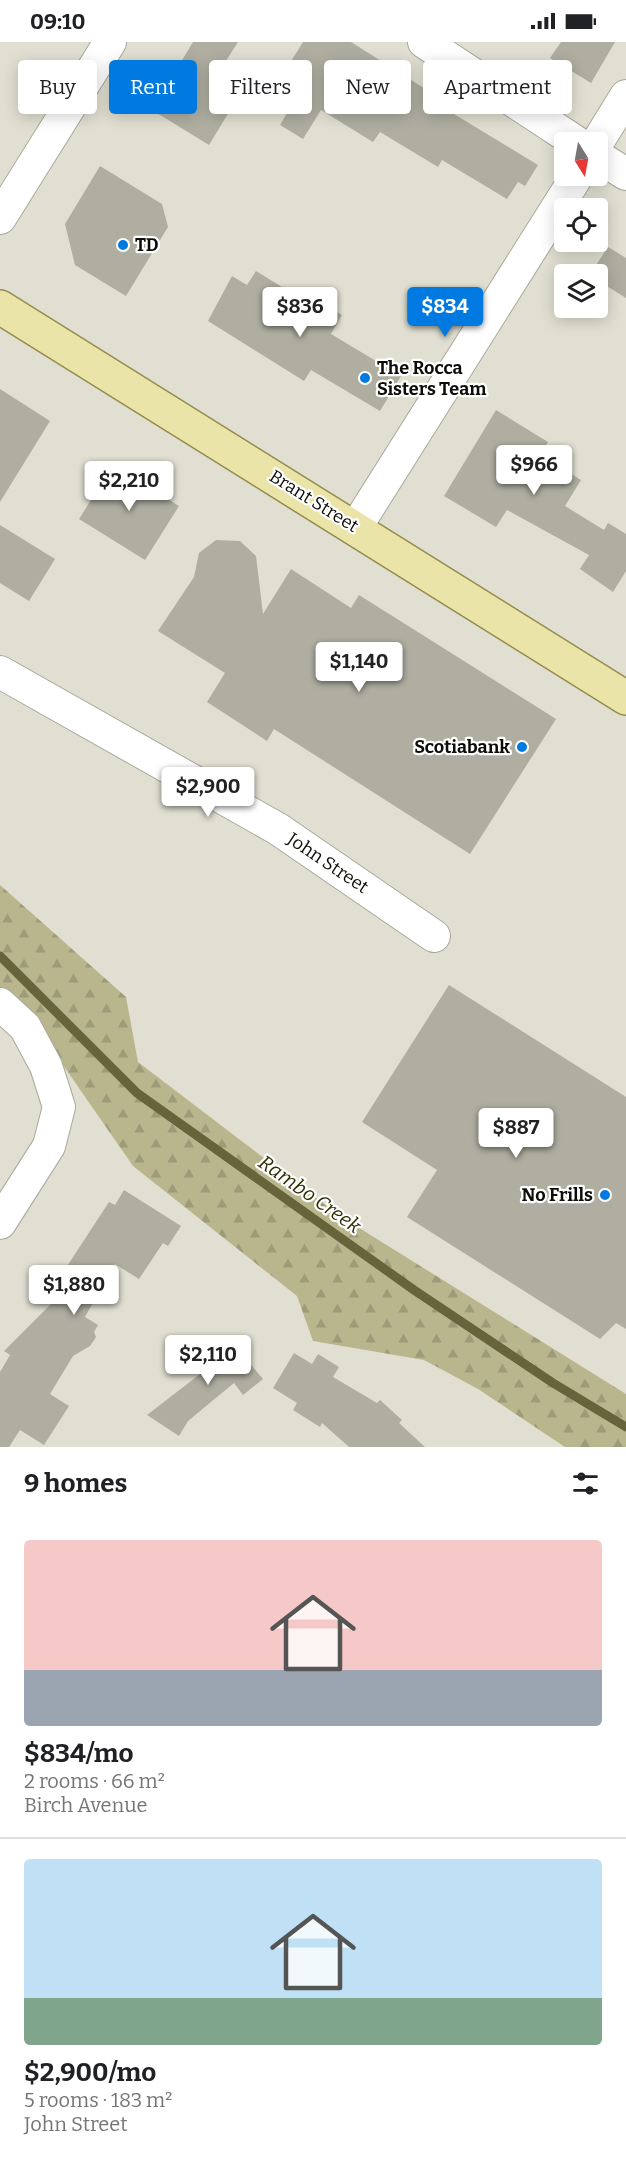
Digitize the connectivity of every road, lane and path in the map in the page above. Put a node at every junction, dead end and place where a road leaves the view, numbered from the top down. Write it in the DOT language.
graph roads {
  1 [pos="110,42"];
  2 [pos="424,42"];
  3 [pos="626,96"];
  4 [pos="561,132"];
  5 [pos="604,132"];
  6 [pos="608,163"];
  7 [pos="626,174"];
  8 [pos="571,186"];
  9 [pos="0,218"];
  10 [pos="0,307"];
  11 [pos="356,527"];
  12 [pos="0,672"];
  13 [pos="626,698"];
  14 [pos="434,936"];
  15 [pos="0,1004"];
  16 [pos="0,1222"];
  1 -- 9 [label="street"];
  2 -- 4 [label="street"];
  3 -- 5 [label="street"];
  6 -- 7 [label="street"];
  8 -- 11 [label="street"];
  10 -- 11 [label="main road, Brant Street"];
  11 -- 13 [label="main road, Brant Street"];
  12 -- 14 [label="street, John Street"];
  15 -- 16 [label="street"];
}
